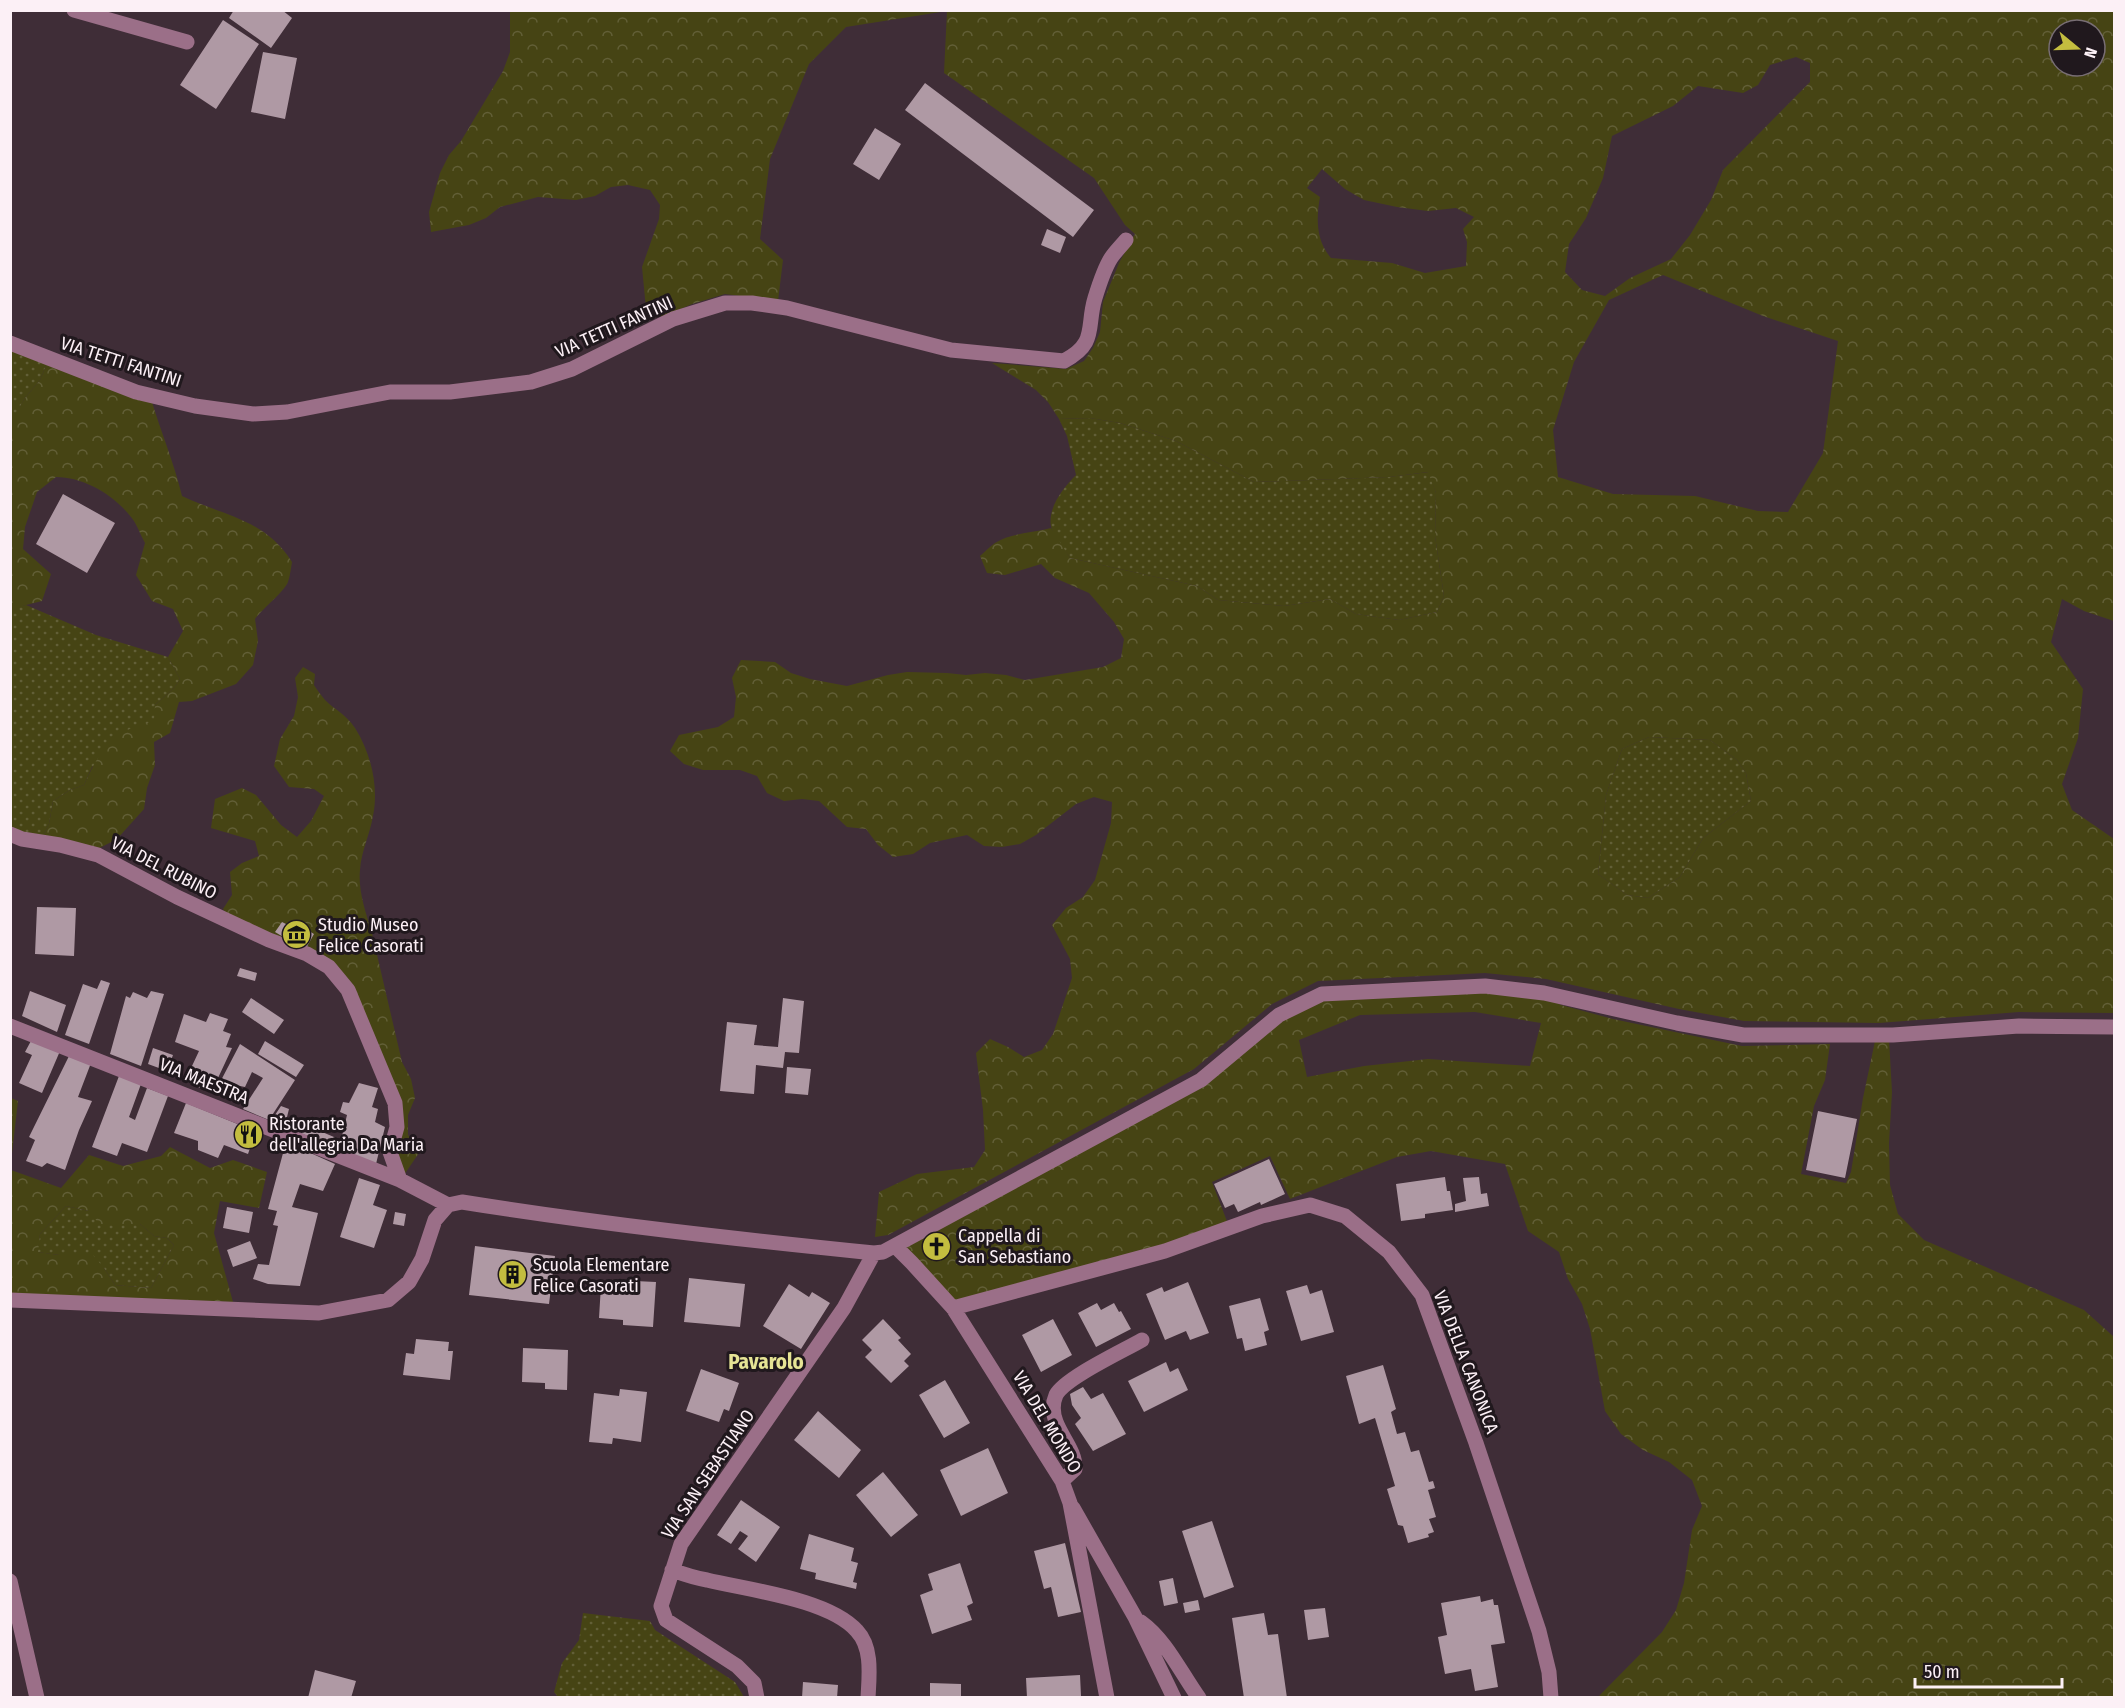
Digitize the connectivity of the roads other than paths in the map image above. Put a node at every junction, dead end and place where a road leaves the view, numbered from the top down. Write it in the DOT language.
graph roads {
  1 [pos="74,10"];
  2 [pos="187,42"];
  3 [pos="1126,240"];
  4 [pos="10,343"];
  5 [pos="10,834"];
  6 [pos="10,1026"];
  7 [pos="2115,1027"];
  8 [pos="400,1180"];
  9 [pos="448,1205"];
  10 [pos="895,1246"];
  11 [pos="874,1253"];
  12 [pos="10,1300"];
  13 [pos="953,1308"];
  14 [pos="1142,1340"];
  15 [pos="1062,1481"];
  16 [pos="1070,1503"];
  17 [pos="672,1570"];
  18 [pos="10,1581"];
  19 [pos="1135,1617"];
  20 [pos="38,1698"];
  21 [pos="758,1698"];
  22 [pos="868,1698"];
  23 [pos="1107,1698"];
  24 [pos="1174,1698"];
  25 [pos="1199,1698"];
  26 [pos="1551,1698"];
  1 -- 2 [label="street"];
  3 -- 4 [label="street, VIA TETTI FANTINI"];
  5 -- 8 [label="street, VIA DEL RUBINO"];
  6 -- 8 [label="street, VIA MAESTRA"];
  7 -- 10 [label="street"];
  8 -- 9 [label="street, VIA MAESTRA"];
  9 -- 11 [label="street"];
  9 -- 12 [label="street"];
  10 -- 11 [label="street"];
  10 -- 13 [label="street, VIA DEL MONDO"];
  11 -- 17 [label="street, VIA SAN SEBASTIANO"];
  13 -- 15 [label="street, VIA DEL MONDO"];
  13 -- 26 [label="street, VIA DELLA CANONICA"];
  14 -- 15 [label="street"];
  15 -- 16 [label="street, VIA DEL MONDO"];
  16 -- 19 [label="street"];
  16 -- 23 [label="street, VIA DEL MONDO"];
  17 -- 21 [label="street, VIA SAN SEBASTIANO"];
  17 -- 22 [label="street"];
  18 -- 20 [label="street"];
  19 -- 24 [label="street"];
  19 -- 25 [label="street"];
}
